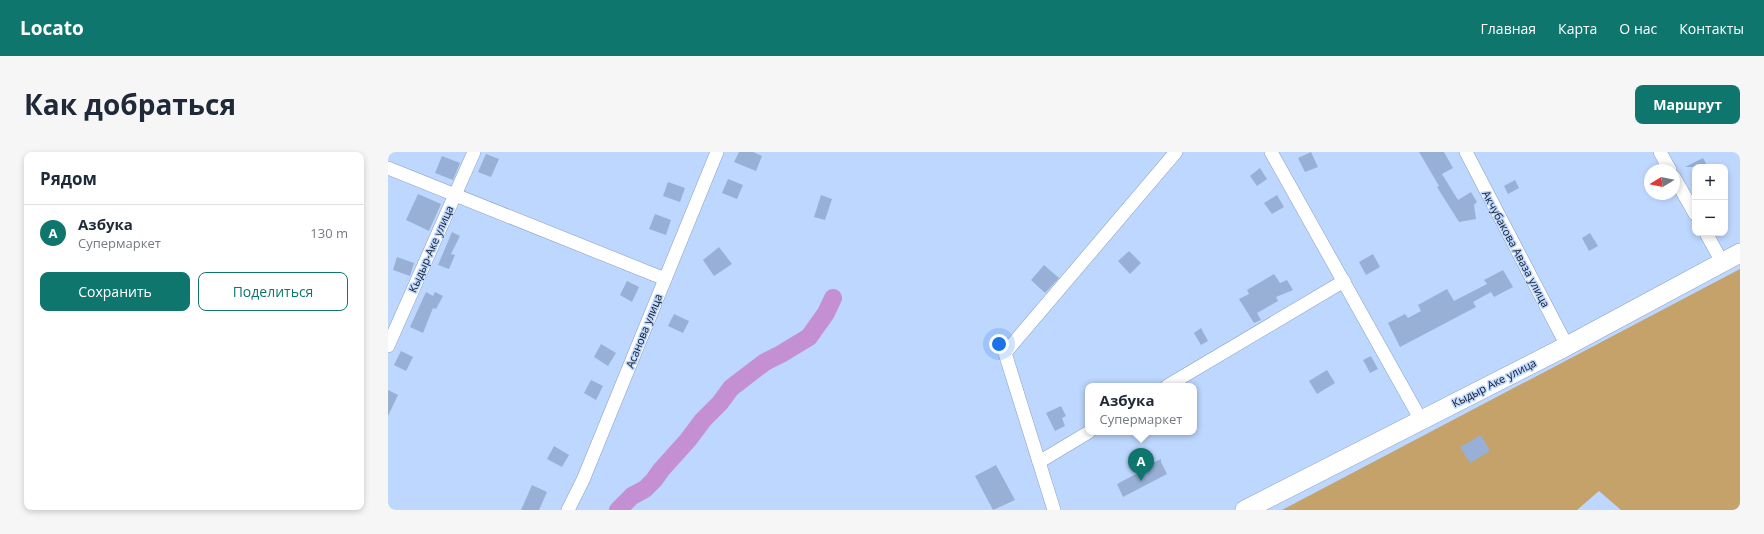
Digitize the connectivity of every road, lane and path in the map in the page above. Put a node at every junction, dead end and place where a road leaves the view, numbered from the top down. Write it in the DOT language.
graph roads {
  1 [pos="474,152"];
  2 [pos="717,152"];
  3 [pos="1176,152"];
  4 [pos="1272,152"];
  5 [pos="1466,152"];
  6 [pos="1660,152"];
  7 [pos="1667,164"];
  8 [pos="388,168"];
  9 [pos="1680,188"];
  10 [pos="456,194"];
  11 [pos="1692,209"];
  12 [pos="1708,236"];
  13 [pos="1740,253"];
  14 [pos="1722,262"];
  15 [pos="666,279"];
  16 [pos="1344,281"];
  17 [pos="388,346"];
  18 [pos="1567,346"];
  19 [pos="1171,383"];
  20 [pos="1421,420"];
  21 [pos="1085,434"];
  22 [pos="1039,462"];
  23 [pos="568,510"];
  24 [pos="1054,510"];
  25 [pos="1245,510"];
  1 -- 10 [label="street, Кыдыр-Аке улица"];
  2 -- 15 [label="street, Асанова улица"];
  3 -- 22 [label="street"];
  4 -- 16 [label="street"];
  5 -- 18 [label="street, Акчубакова Аваза улица"];
  6 -- 7 [label="street"];
  8 -- 10 [label="street"];
  9 -- 11 [label="street"];
  10 -- 15 [label="street"];
  10 -- 17 [label="street, Кыдыр-Аке улица"];
  12 -- 14 [label="street"];
  13 -- 14 [label="highway, Кыдыр Аке улица"];
  14 -- 18 [label="highway, Кыдыр Аке улица"];
  15 -- 23 [label="street, Асанова улица"];
  16 -- 19 [label="street"];
  16 -- 20 [label="street"];
  18 -- 20 [label="highway, Кыдыр Аке улица"];
  20 -- 25 [label="highway, Кыдыр Аке улица"];
  21 -- 22 [label="street"];
  22 -- 24 [label="street"];
}
